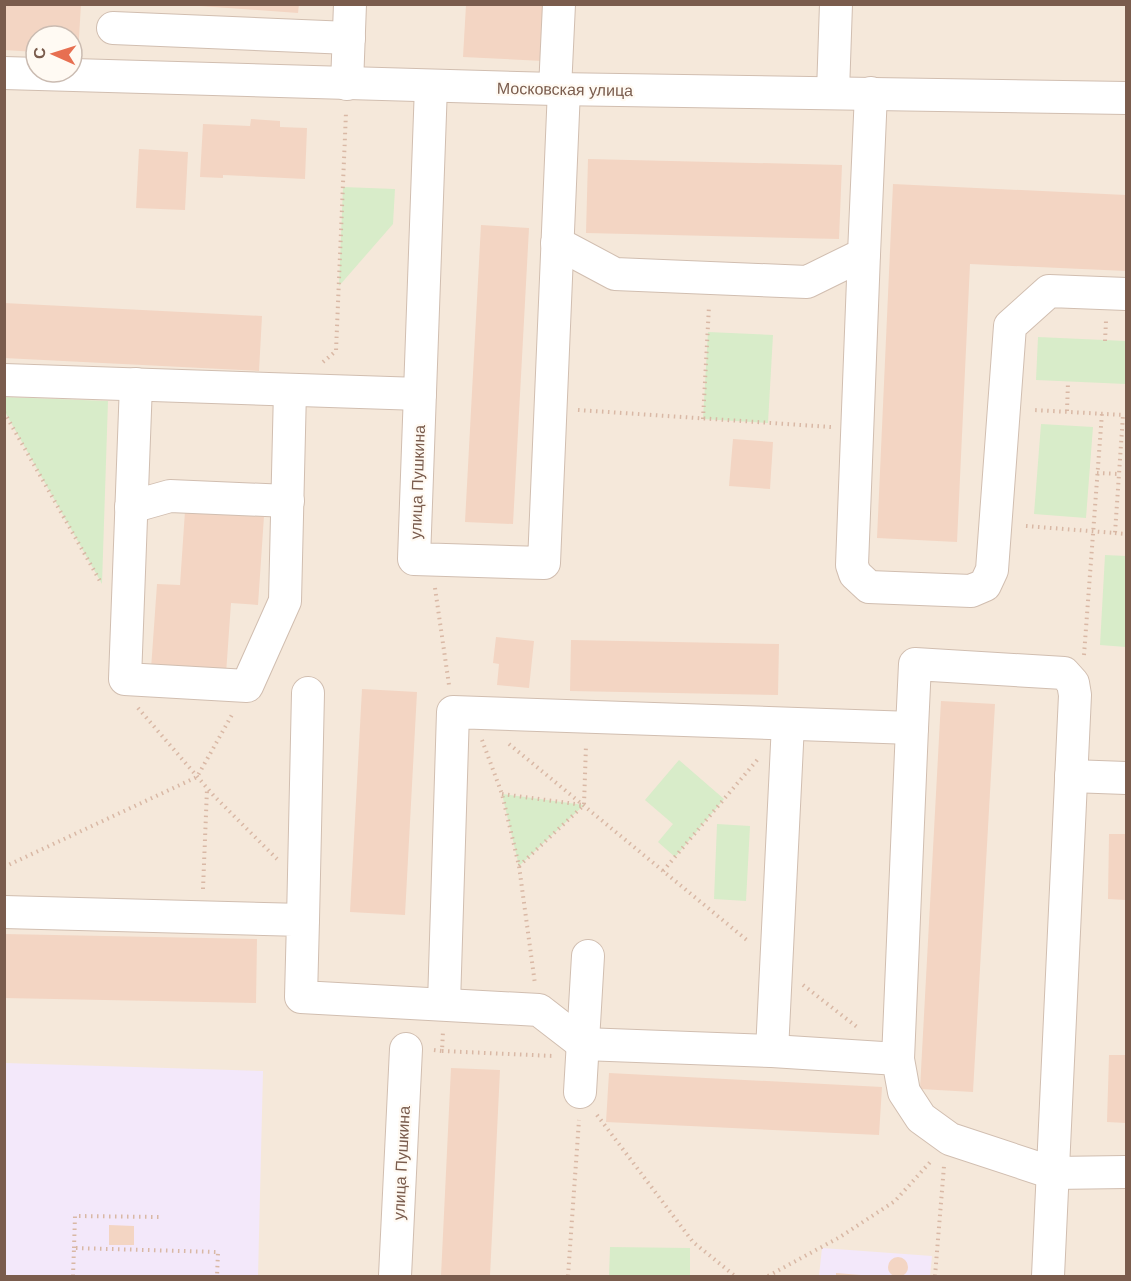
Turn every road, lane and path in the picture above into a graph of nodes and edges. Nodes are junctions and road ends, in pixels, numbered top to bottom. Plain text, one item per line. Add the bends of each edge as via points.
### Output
1 (350, 4) edge
2 (559, 4) edge
3 (836, 4) edge
4 (114, 16) edge
5 (349, 38) junction
6 (4, 74) edge
7 (110, 77) junction
8 (347, 84) junction
9 (431, 86) junction
10 (560, 89) junction
11 (833, 92) junction
12 (871, 93) junction
13 (1126, 98) edge
14 (557, 243) junction
15 (864, 254) junction
16 (711, 278) junction
17 (1126, 294) edge
18 (4, 380) edge
19 (1068, 382) dead end
20 (136, 384) junction
21 (290, 390) junction
22 (420, 394) junction
23 (551, 408) junction
24 (1066, 411) junction
25 (1102, 413) junction
26 (1034, 418) dead end
27 (703, 419) junction
28 (857, 429) junction
29 (1097, 473) junction
30 (1119, 474) junction
31 (288, 501) junction
32 (131, 507) junction
33 (1026, 515) dead end
34 (1093, 532) junction
35 (1115, 533) junction
36 (1126, 534) edge
37 (431, 559) junction
38 (247, 686) junction
39 (308, 693) dead end
40 (1075, 695) junction
41 (463, 713) junction
42 (588, 717) junction
43 (788, 724) junction
44 (912, 728) junction
45 (507, 742) dead end
46 (759, 757) dead end
47 (1071, 776) junction
48 (1126, 778) edge
49 (207, 788) dead end
50 (501, 794) junction
51 (584, 805) junction
52 (519, 866) junction
53 (4, 867) edge
54 (663, 871) junction
55 (4, 912) edge
56 (201, 917) junction
57 (303, 920) junction
58 (588, 956) dead end
59 (776, 964) junction
60 (444, 1004) junction
61 (539, 1010) junction
62 (860, 1030) dead end
63 (584, 1044) junction
64 (406, 1049) dead end
65 (442, 1051) dead end
66 (772, 1051) junction
67 (898, 1059) junction
68 (580, 1092) junction
69 (950, 1139) junction
70 (1126, 1172) edge
71 (1053, 1173) junction
72 (159, 1217) dead end
73 (74, 1248) junction
74 (74, 1276) edge
75 (217, 1276) edge
76 (395, 1276) edge
77 (568, 1276) edge
78 (735, 1276) edge
79 (768, 1276) edge
80 (935, 1276) edge
81 (1048, 1276) edge

1 - 5 street
2 - 10 street
3 - 11 street
4 - 5 street
4 - 7 street
5 - 8 street
6 - 7 street, Московская улица
7 - 8 street, Московская улица
8 - 9 street, Московская улица
8 - 21 path via 336,351
9 - 10 street, Московская улица
9 - 22 street, улица Пушкина
10 - 11 street, Московская улица
10 - 14 street
11 - 12 street, Московская улица
12 - 13 street, Московская улица
12 - 15 street
14 - 16 street via 615,274
14 - 23 street
15 - 16 street via 807,282
15 - 28 street
16 - 27 path
17 - 28 street via 1049,291 1010,326 992,570 985,585 978,589 869,586 855,574 852,565
18 - 20 street
19 - 24 path
20 - 21 street
20 - 32 street
21 - 22 street
21 - 31 street
22 - 37 street, улица Пушкина via 414,559
23 - 27 path
23 - 37 street via 544,563
24 - 25 path
24 - 26 path via 1034,408
25 - 29 path
25 - 30 path via 1123,415
27 - 28 path
29 - 30 path
29 - 34 path
30 - 35 path
31 - 32 street via 170,496
31 - 38 street via 285,601
32 - 38 street via 125,679
33 - 34 path via 1026,526
34 - 35 path
34 - 40 path via 1081,696
35 - 36 path
37 - 41 path, улица Пушкина
38 - 53 path via 197,777
39 - 57 street
40 - 44 street via 1073,684 1064,673 1052,670 915,664
40 - 47 street
41 - 42 street
41 - 50 path, улица Пушкина
41 - 60 street
42 - 43 street
42 - 51 path
43 - 44 street
43 - 59 street
44 - 67 street
45 - 51 path
46 - 54 path
47 - 48 street
47 - 71 street
49 - 56 path
50 - 51 path
50 - 52 path, улица Пушкина
51 - 52 path
51 - 54 path
52 - 61 path, улица Пушкина
54 - 59 path
55 - 56 street
56 - 57 street
57 - 60 street via 301,997
58 - 63 street
59 - 62 path
59 - 66 street
60 - 61 street
61 - 63 street
63 - 65 path via 563,1057
63 - 66 street
63 - 68 street
64 - 76 street, улица Пушкина
66 - 67 street
67 - 69 street via 904,1092 921,1118
68 - 77 path
68 - 78 path via 693,1242
69 - 71 street
69 - 79 path via 895,1201 840,1237
69 - 80 path via 942,1174
70 - 71 street
71 - 81 street
72 - 73 path via 75,1216
73 - 74 path
73 - 75 path via 218,1251

